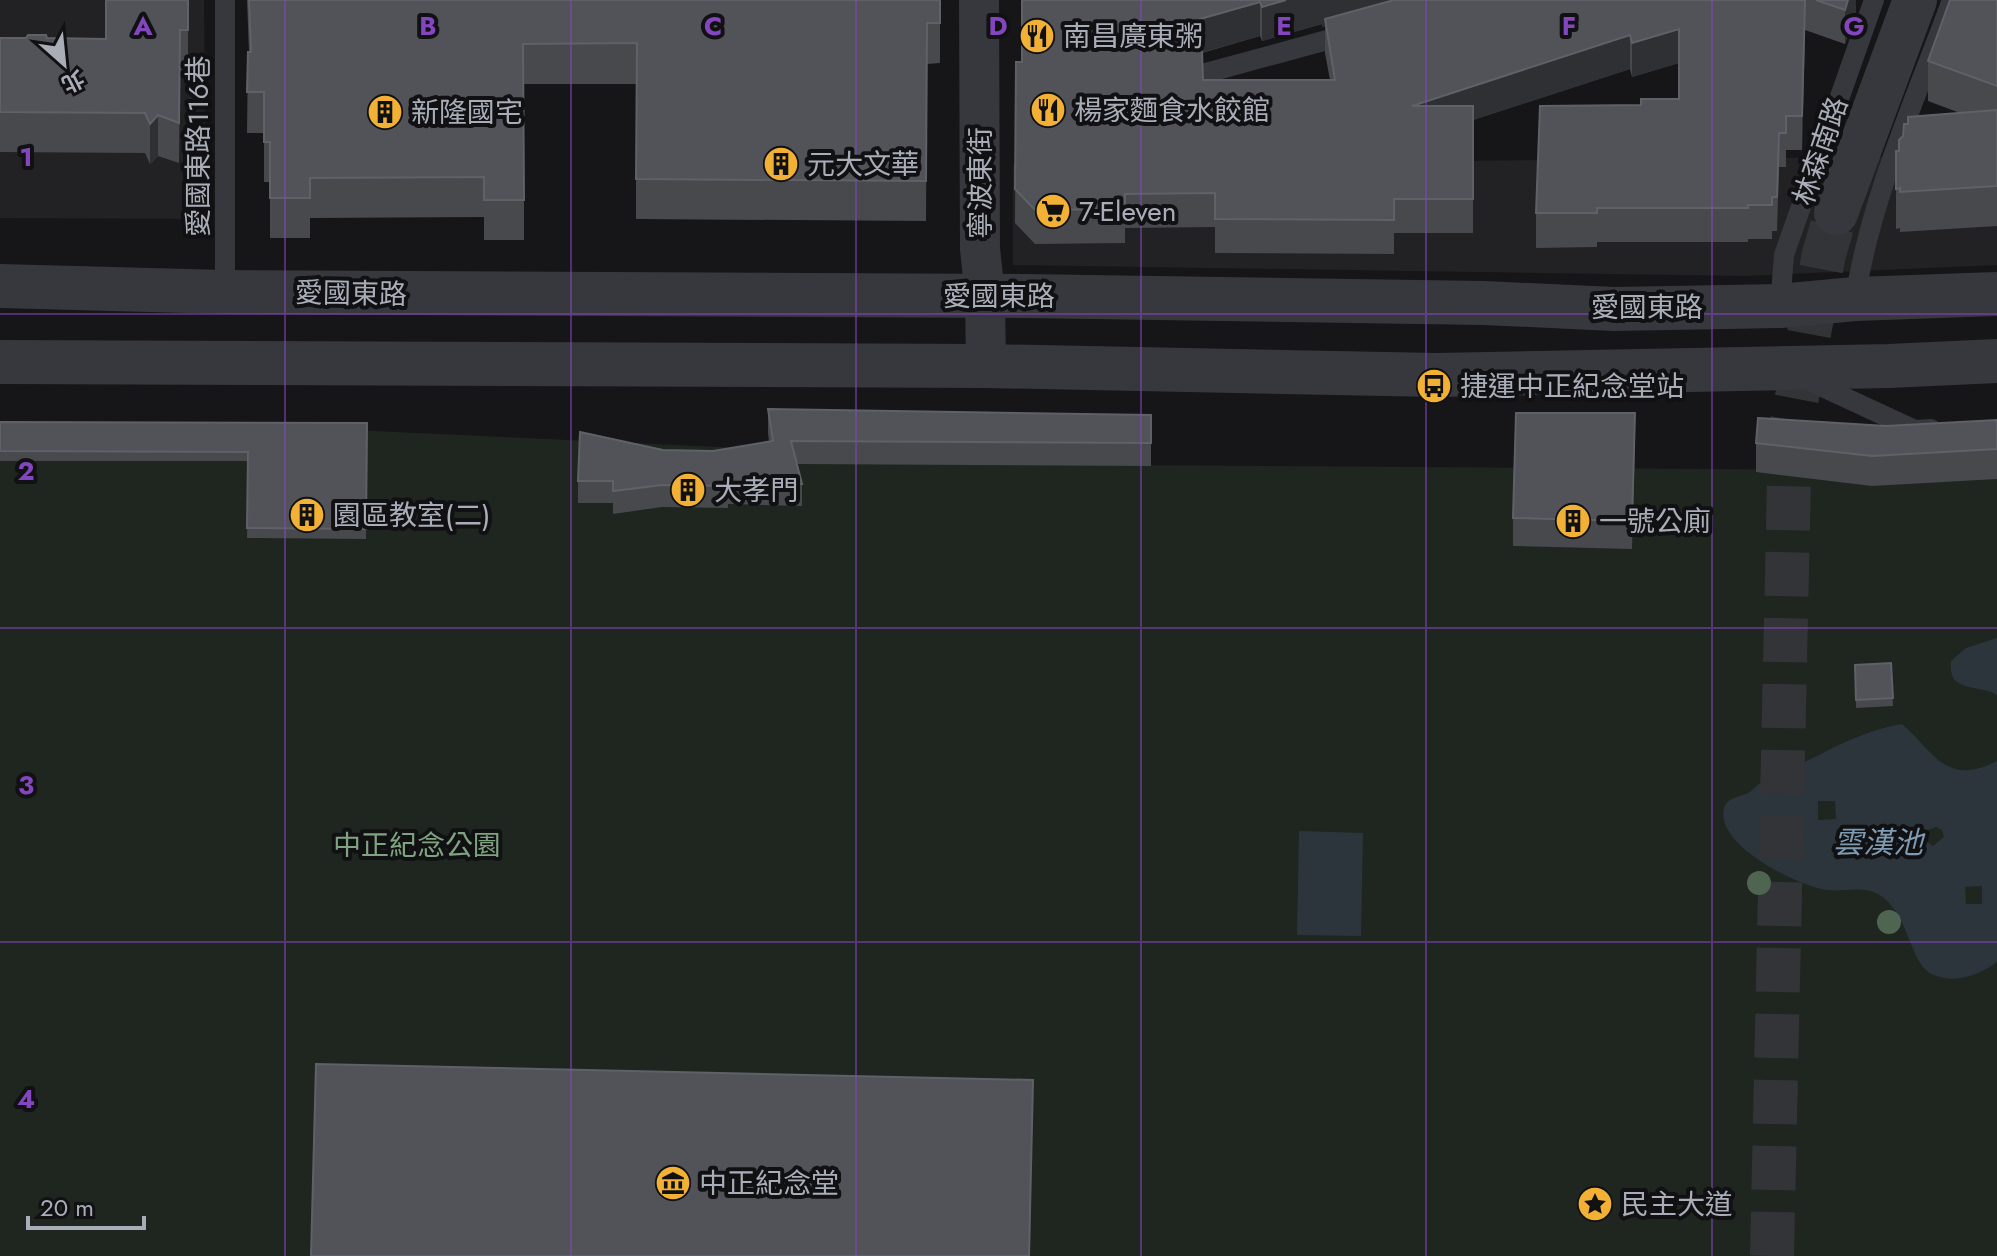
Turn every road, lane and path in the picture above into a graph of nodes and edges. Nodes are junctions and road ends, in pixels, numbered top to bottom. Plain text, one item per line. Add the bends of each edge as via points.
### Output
1 (225, 0) edge
2 (979, 0) edge
3 (1874, 0) edge
4 (1915, 0) edge
5 (1952, 0) edge
6 (1371, 27) edge
7 (1206, 73) edge
8 (1836, 213) tunnel mouth
9 (0, 286) edge
10 (225, 292) junction
11 (1997, 294) edge
12 (985, 295) junction
13 (1855, 299) junction
14 (1780, 306) junction
15 (1997, 361) edge
16 (0, 362) edge
17 (986, 366) junction
18 (1781, 368) junction
19 (1956, 427) edge

1 - 10 lane, 愛國東路116巷
2 - 12 street, 寧波東街 via 980,249
3 - 14 lane, 林森南路 via 1784,255
4 - 8 street, 林森南路
5 - 13 lane via 1876,210
6 - 7 lane
9 - 10 street, 愛國東路
10 - 12 street, 愛國東路
11 - 13 street, 愛國東路
12 - 14 street, 愛國東路 via 1614,309
12 - 17 street, 寧波東街
13 - 14 street, 愛國東路
15 - 18 street
16 - 17 street
17 - 18 street via 1437,375
18 - 19 lane via 1915,430

